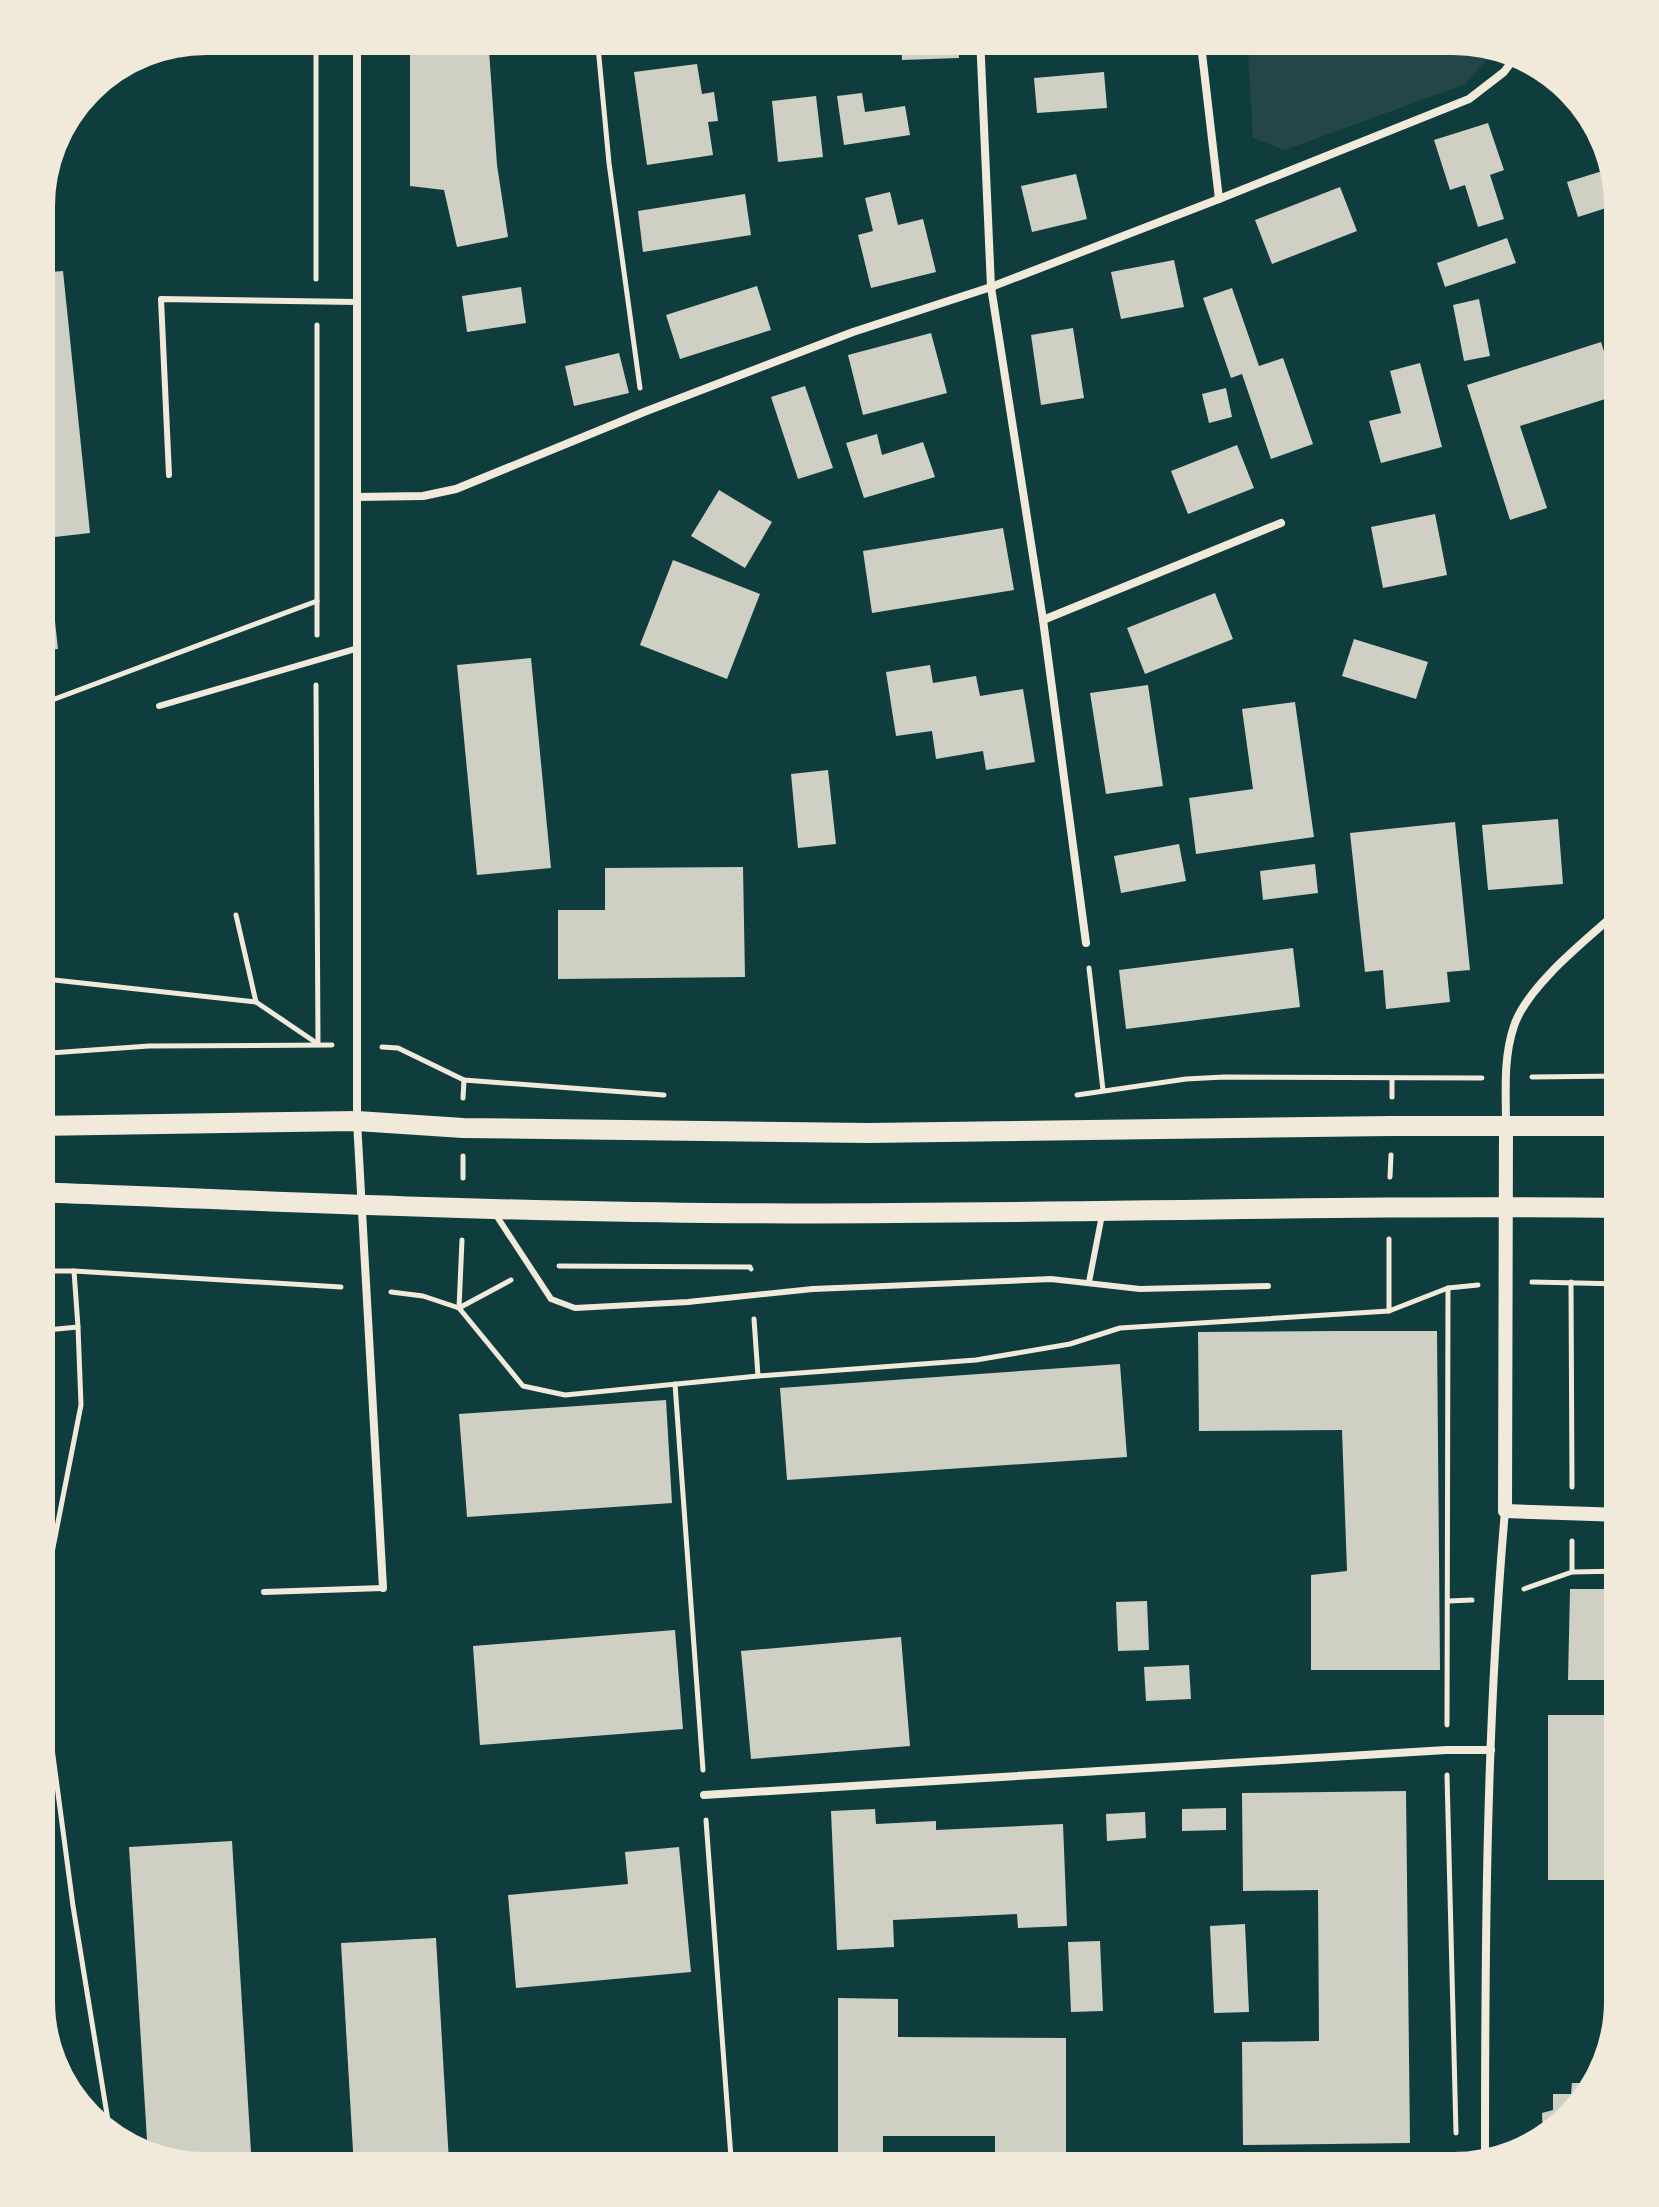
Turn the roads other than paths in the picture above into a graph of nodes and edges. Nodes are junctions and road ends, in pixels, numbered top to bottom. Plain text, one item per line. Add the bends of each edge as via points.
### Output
1 (357, 50) edge
2 (981, 50) edge
3 (1202, 50) edge
4 (1512, 62) edge
5 (1219, 199) junction
6 (991, 287) junction
7 (357, 302) junction
8 (169, 475) dead end
9 (357, 497) junction
10 (1281, 523) dead end
11 (1043, 620) junction
12 (355, 649) junction
13 (159, 706) dead end
14 (1609, 920) edge
15 (1086, 943) road end
16 (357, 1121) junction
17 (50, 1126) edge
18 (1506, 1126) junction
19 (1609, 1126) edge
20 (50, 1193) edge
21 (361, 1206) junction
22 (1506, 1206) junction
23 (1609, 1208) edge
24 (492, 1209) junction
25 (1102, 1212) junction
26 (1089, 1282) junction
27 (1268, 1286) dead end
28 (1505, 1511) junction
29 (1609, 1515) edge
30 (383, 1588) joint
31 (264, 1592) dead end
32 (1491, 1750) junction
33 (704, 1795) road end
34 (1485, 2154) edge

1 - 7 street
2 - 6 street
3 - 5 street
4 - 5 street via 1469,99
5 - 6 street
6 - 9 street via 853,332 456,489 423,496
6 - 11 street
7 - 8 lane via 161,299
7 - 9 street
9 - 12 street
10 - 11 street
11 - 15 street
12 - 13 lane
12 - 16 street
14 - 18 street via 1541,983 1514,1023
16 - 17 main road
16 - 18 main road via 463,1128 869,1133
16 - 21 street
18 - 19 main road
18 - 22 street
20 - 21 main road
21 - 24 main road
21 - 30 street
22 - 23 main road
22 - 25 main road
22 - 28 street
24 - 25 main road
24 - 26 lane via 551,1299 575,1308 813,1289
25 - 26 lane
26 - 27 lane via 1140,1289
28 - 29 street
28 - 32 street
30 - 31 lane
32 - 33 street
32 - 34 street

